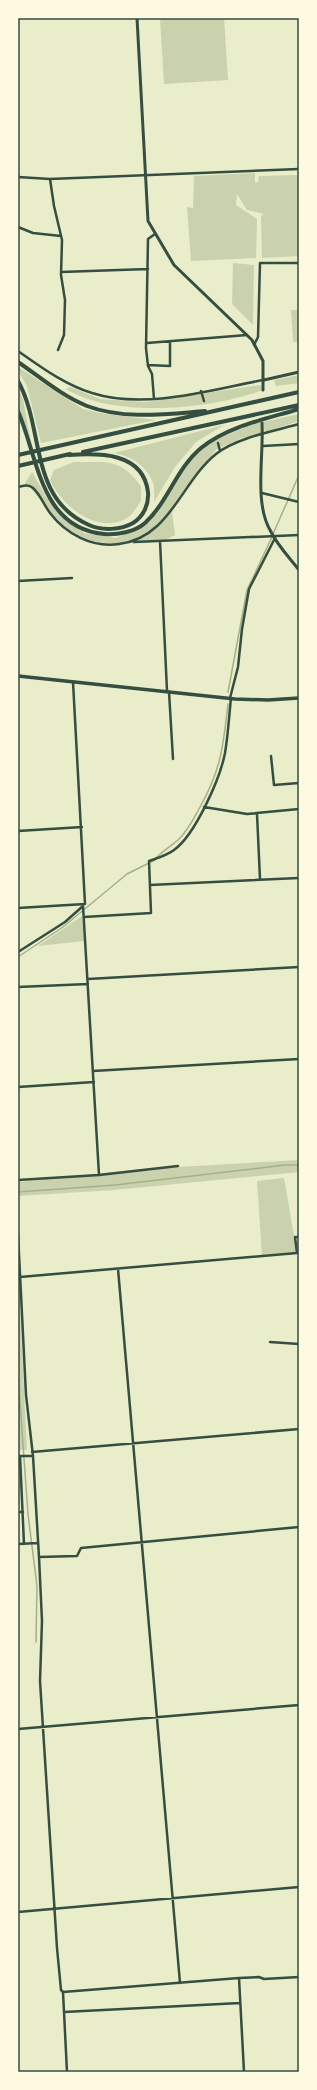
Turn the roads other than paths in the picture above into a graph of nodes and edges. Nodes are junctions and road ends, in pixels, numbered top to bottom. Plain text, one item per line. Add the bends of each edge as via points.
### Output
1 (137, 18) edge
2 (299, 169) edge
3 (145, 175) junction
4 (18, 177) edge
5 (50, 179) junction
6 (18, 227) edge
7 (155, 234) junction
8 (62, 236) junction
9 (299, 262) edge
10 (148, 269) junction
11 (61, 272) junction
12 (247, 335) junction
13 (170, 342) junction
14 (147, 343) junction
15 (254, 345) junction
16 (58, 350) dead end
17 (18, 351) edge
18 (18, 362) edge
19 (148, 365) junction
20 (299, 372) edge
21 (264, 380) junction
22 (18, 381) edge
23 (263, 390) dead end
24 (202, 391) junction
25 (299, 392) edge
26 (154, 399) junction
27 (204, 401) dead end
28 (299, 405) edge
29 (222, 409) junction
30 (299, 409) edge
31 (18, 412) edge
32 (262, 423) dead end
33 (299, 424) edge
34 (263, 435) junction
35 (218, 443) dead end
36 (299, 444) edge
37 (263, 446) junction
38 (220, 451) junction
39 (18, 455) edge
40 (69, 455) junction
41 (18, 466) edge
42 (18, 487) edge
43 (262, 493) junction
44 (299, 502) edge
45 (299, 535) edge
46 (274, 537) junction
47 (160, 541) junction
48 (130, 542) junction
49 (299, 570) edge
50 (72, 578) dead end
51 (18, 581) edge
52 (18, 676) edge
53 (73, 681) junction
54 (168, 692) junction
55 (230, 698) junction
56 (299, 698) edge
57 (271, 756) dead end
58 (173, 759) dead end
59 (299, 783) edge
60 (204, 808) junction
61 (299, 809) edge
62 (256, 814) junction
63 (82, 827) junction
64 (18, 831) edge
65 (299, 878) edge
66 (260, 879) junction
67 (150, 885) junction
68 (84, 905) junction
69 (18, 908) edge
70 (84, 917) junction
71 (18, 952) edge
72 (299, 967) edge
73 (88, 979) junction
74 (88, 984) junction
75 (18, 987) edge
76 (299, 1059) edge
77 (93, 1071) junction
78 (94, 1082) junction
79 (18, 1087) edge
80 (178, 1166) dead end
81 (100, 1174) junction
82 (18, 1180) edge
83 (18, 1234) edge
84 (299, 1237) edge
85 (118, 1269) junction
86 (20, 1277) junction
87 (270, 1342) dead end
88 (299, 1344) edge
89 (299, 1429) edge
90 (133, 1443) junction
91 (32, 1454) junction
92 (19, 1456) edge
93 (20, 1484) edge
94 (18, 1512) edge
95 (23, 1512) junction
96 (299, 1527) edge
97 (141, 1542) junction
98 (38, 1543) junction
99 (18, 1544) edge
100 (24, 1544) junction
101 (39, 1557) junction
102 (299, 1705) edge
103 (157, 1718) junction
104 (43, 1726) junction
105 (18, 1729) edge
106 (299, 1887) edge
107 (173, 1898) junction
108 (56, 1909) junction
109 (18, 1912) edge
110 (299, 1977) edge
111 (239, 1978) junction
112 (180, 1983) junction
113 (63, 1992) junction
114 (240, 2003) junction
115 (64, 2012) junction
116 (67, 2072) edge
117 (244, 2072) edge

1 - 3 street
2 - 3 street
3 - 5 street
3 - 7 street via 148,221
4 - 5 street
5 - 8 street
6 - 8 street via 33,234
7 - 10 street via 148,239
7 - 12 street via 174,265
8 - 11 street
9 - 15 street via 260,263 258,337
10 - 11 street
10 - 14 street
11 - 16 street via 65,300 64,336
12 - 13 street via 190,338
12 - 15 street
13 - 14 street
13 - 19 street via 170,366
14 - 19 street
15 - 21 street via 262,361
17 - 26 street via 62,380 92,393 130,400
18 - 29 highway via 70,397 87,406 108,412 145,415
19 - 26 street via 152,374
20 - 21 street
21 - 23 street
21 - 24 street
22 - 40 highway via 25,394 42,472 56,498 67,511 80,521 98,528 121,527 139,518 148,502 148,494 144,478 137,469 127,460 115,455
24 - 26 street
24 - 27 street
25 - 29 highway
28 - 40 highway
29 - 39 highway
30 - 31 highway via 252,423 210,442 187,462 159,507 144,524 109,535 77,526 62,515 37,472 24,424
32 - 34 street
33 - 34 street
34 - 37 street
34 - 38 street
35 - 38 street
36 - 37 street
37 - 43 street
38 - 48 street via 198,472 164,520 146,536
40 - 41 highway
42 - 48 street via 24,485 33,488 60,524 82,539 108,544
43 - 44 street
43 - 46 street via 264,513
45 - 46 street
46 - 47 street
46 - 49 street
46 - 55 street via 249,589 238,666
47 - 48 street
47 - 54 street
50 - 51 street
52 - 53 main road
53 - 54 main road
53 - 63 street
54 - 55 main road
54 - 58 street
55 - 56 main road
55 - 60 street via 225,754
57 - 59 street via 274,785
60 - 62 street via 229,813
60 - 67 street via 186,837 175,849 149,861
61 - 62 street
62 - 66 street
63 - 64 street
63 - 68 street
65 - 66 street via 269,881
66 - 67 street
67 - 70 street via 151,913
68 - 69 street
68 - 70 street
68 - 71 street via 65,922
70 - 73 street
72 - 73 street
73 - 74 street
74 - 75 street
74 - 77 street
76 - 77 street
77 - 78 street
78 - 79 street
78 - 81 street
80 - 81 street
81 - 82 street
83 - 86 street
84 - 85 street via 295,1237 297,1253
85 - 86 street
85 - 90 street
86 - 91 street
87 - 88 street
89 - 90 street
90 - 91 street
90 - 97 street
91 - 92 street
91 - 98 street
92 - 93 street
93 - 95 street
94 - 95 street
95 - 100 street
96 - 97 street
97 - 101 street via 81,1548 77,1556
97 - 103 street
98 - 100 street
98 - 101 street
99 - 100 street
101 - 104 street
102 - 103 street
103 - 104 street
103 - 107 street
104 - 105 street
104 - 108 street
106 - 107 street
107 - 108 street
107 - 112 street
108 - 109 street
108 - 113 street
110 - 111 street
111 - 112 street
111 - 114 street
112 - 113 street
113 - 115 street
114 - 115 street
114 - 117 street
115 - 116 street

